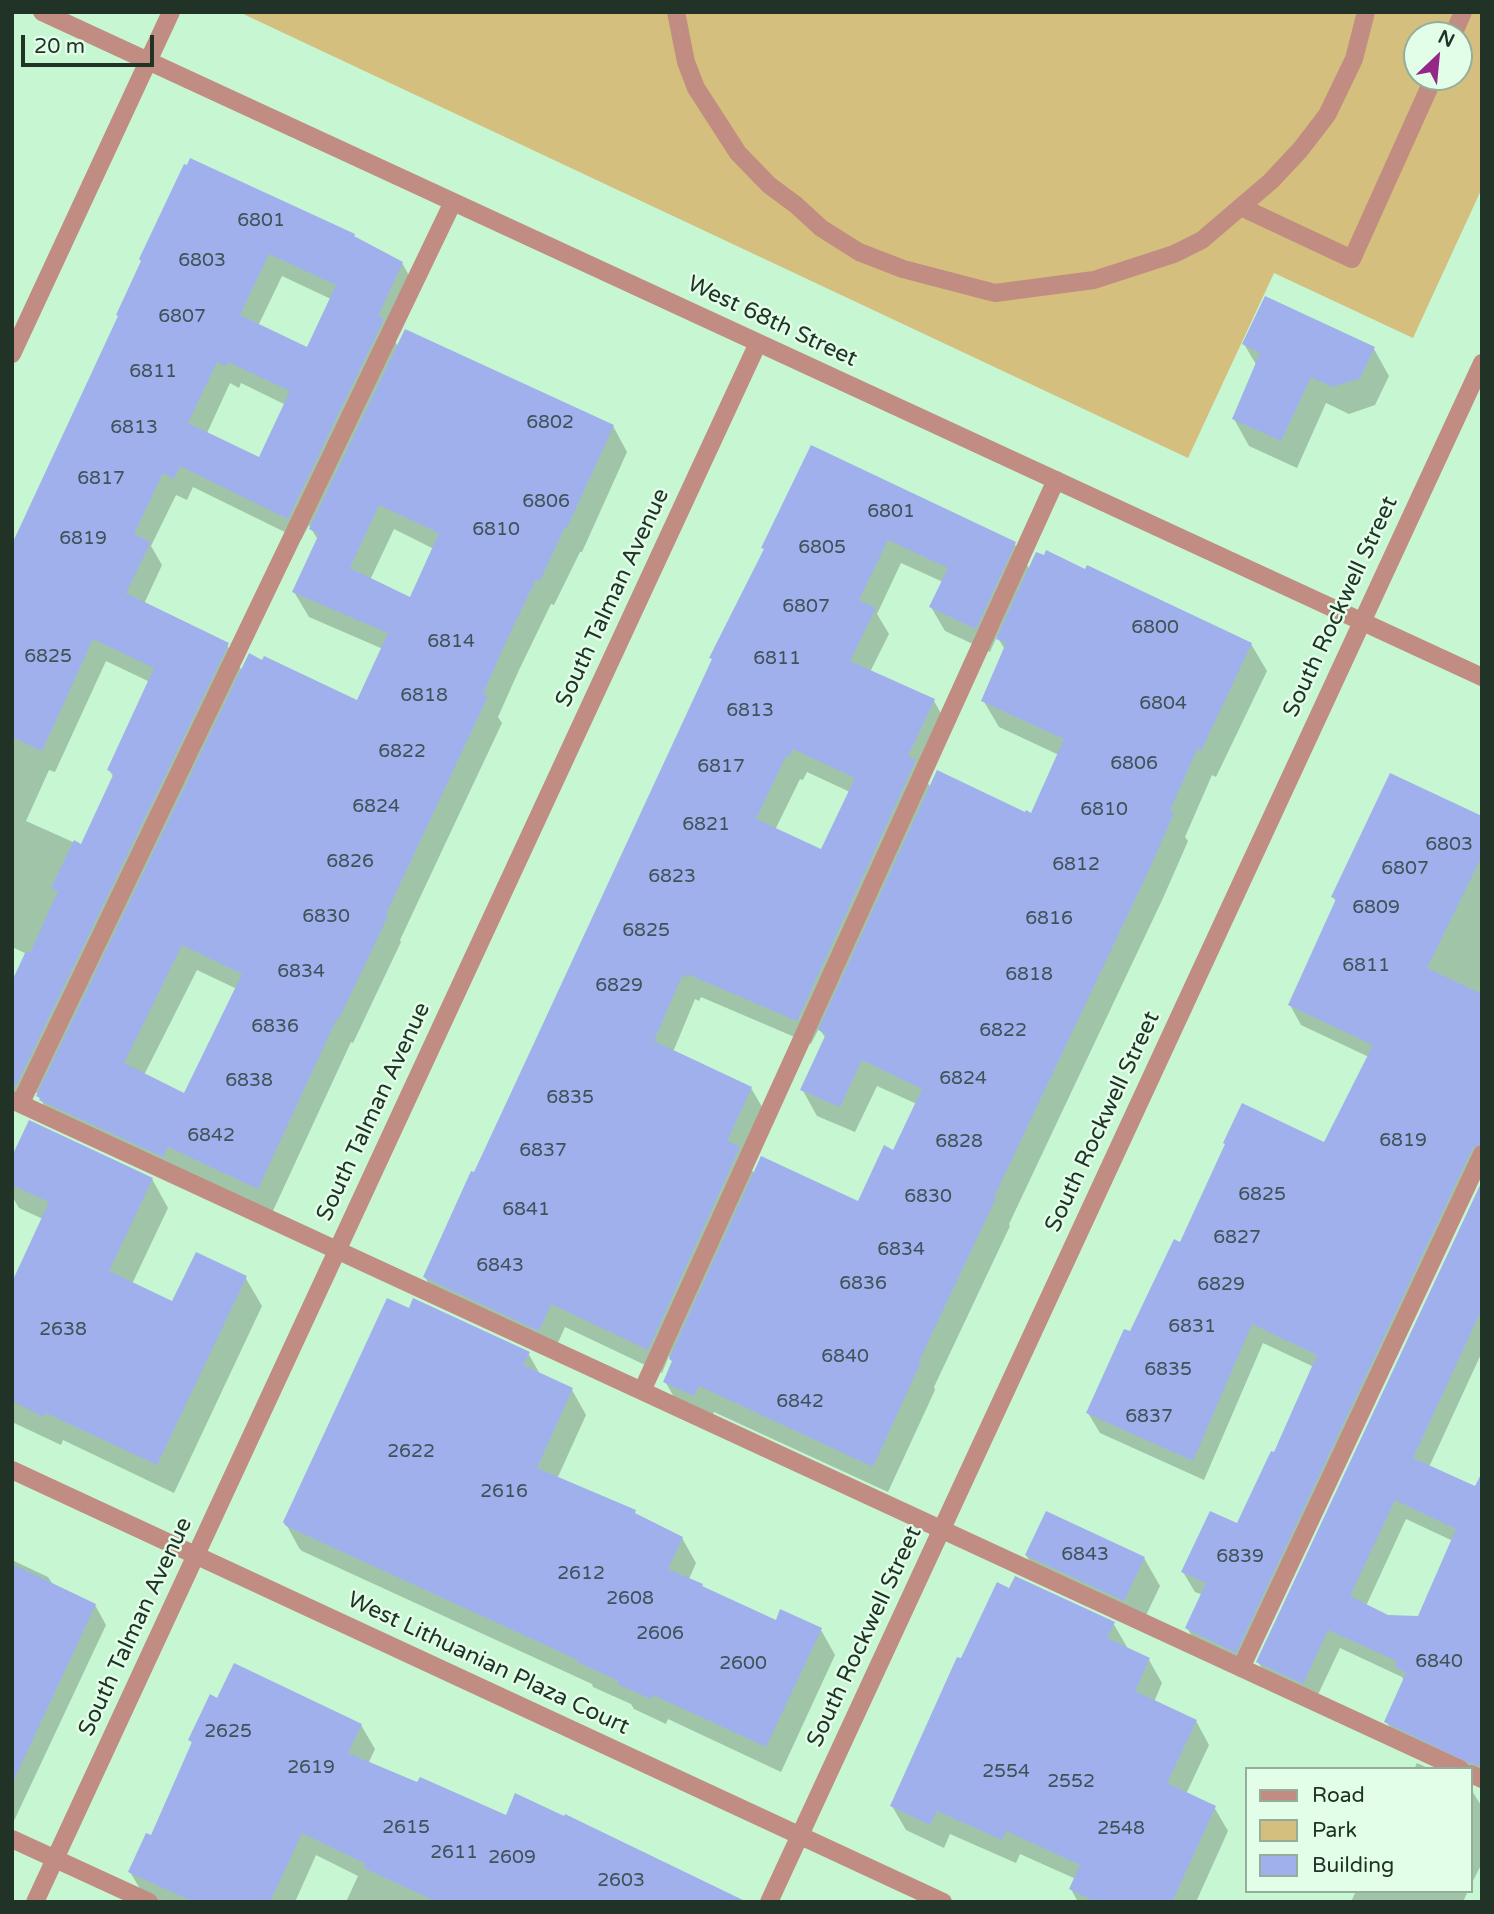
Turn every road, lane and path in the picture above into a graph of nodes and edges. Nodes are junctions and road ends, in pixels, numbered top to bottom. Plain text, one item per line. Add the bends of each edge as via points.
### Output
1 (42, 12) edge
2 (171, 12) edge
3 (676, 12) edge
4 (1366, 12) edge
5 (148, 61) junction
6 (1428, 91) edge
7 (453, 202) junction
8 (1241, 207) junction
9 (758, 343) junction
10 (12, 354) edge
11 (1482, 363) edge
12 (1056, 480) junction
13 (1362, 621) junction
14 (1482, 677) edge
15 (16, 1102) edge
16 (1482, 1154) edge
17 (337, 1251) junction
18 (642, 1391) junction
19 (12, 1470) edge
20 (942, 1529) junction
21 (196, 1555) junction
22 (1241, 1668) junction
23 (1456, 1767) edge
24 (800, 1836) junction
25 (12, 1839) edge
26 (55, 1858) junction
27 (35, 1902) edge
28 (149, 1902) edge
29 (769, 1902) edge
30 (943, 1902) edge

1 - 5 street, West 68th Street
2 - 5 street
3 - 8 street via 696,88 738,153 821,228 859,252 903,269 995,293 1094,280 1202,240
4 - 8 street via 1354,60 1327,115 1300,150
5 - 7 street, West 68th Street
5 - 10 street
6 - 8 street via 1352,259
7 - 9 street, West 68th Street
7 - 15 street
9 - 12 street, West 68th Street
9 - 17 street, South Talman Avenue
11 - 13 street, South Rockwell Street
12 - 13 street, West 68th Street
12 - 18 street
13 - 14 street, West 68th Street
13 - 20 street, South Rockwell Street
15 - 17 street
16 - 22 street
17 - 18 street
17 - 21 street, South Talman Avenue
18 - 20 street
19 - 21 street, West Lithuanian Plaza Court
20 - 22 street
20 - 24 street, South Rockwell Street
21 - 24 street, West Lithuanian Plaza Court
21 - 26 street, South Talman Avenue
22 - 23 street
24 - 29 street, South Rockwell Street
24 - 30 street, West Lithuanian Plaza Court
25 - 26 street
26 - 27 street, South Talman Avenue
26 - 28 street

